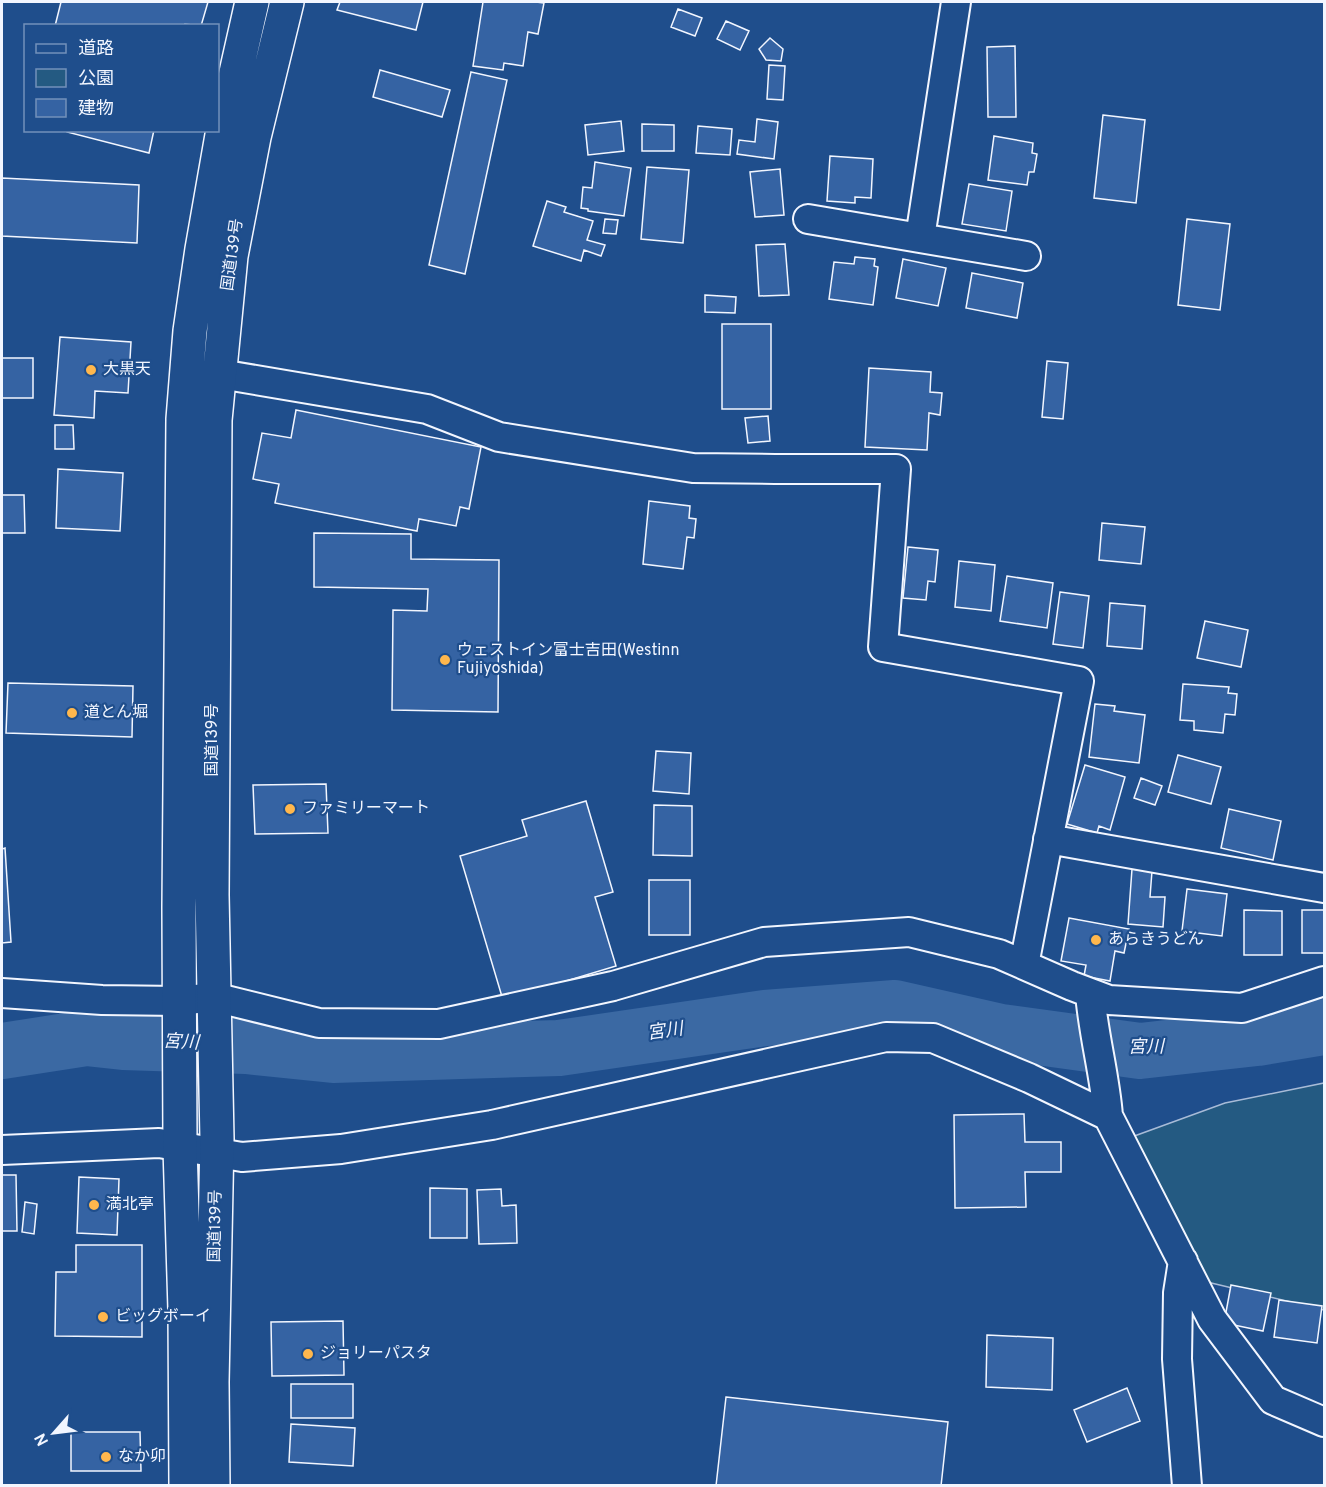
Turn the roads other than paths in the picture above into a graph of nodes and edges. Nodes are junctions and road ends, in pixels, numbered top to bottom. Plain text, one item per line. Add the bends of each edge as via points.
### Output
1 (252, 2) edge
2 (287, 2) edge
3 (956, 2) edge
4 (808, 219) dead end
5 (920, 238) junction
6 (1026, 256) dead end
7 (220, 374) junction
8 (1048, 839) junction
9 (1324, 888) edge
10 (1024, 965) junction
11 (1324, 981) edge
12 (2, 993) edge
13 (1091, 1003) junction
14 (214, 1006) junction
15 (179, 1009) junction
16 (1108, 1107) junction
17 (180, 1138) junction
18 (217, 1146) junction
19 (2, 1150) edge
20 (1183, 1261) junction
21 (1324, 1422) edge
22 (186, 1485) edge
23 (213, 1485) edge
24 (1187, 1485) edge

1 - 15 highway, 国道139号 via 222,135 202,249 183,419
2 - 7 highway, 国道139号 via 254,137 231,256
3 - 5 street
4 - 5 street
5 - 6 street
7 - 8 street via 427,409 499,437 693,468 896,469 884,647 1079,681
7 - 14 highway, 国道139号 via 215,420 213,568
8 - 9 street
8 - 10 street
10 - 13 street
10 - 14 street via 999,954 909,932 764,942 614,986 440,1024 319,1023
11 - 13 street via 1242,1008 1109,1000
12 - 15 street
13 - 16 street
14 - 15 street
14 - 18 highway, 国道139号
15 - 17 highway, 国道139号
16 - 18 street via 933,1038 886,1037 492,1125 341,1149 242,1157
16 - 20 street
17 - 18 street
17 - 19 street via 159,1143
17 - 22 highway, 国道139号
18 - 23 highway, 国道139号
20 - 21 street via 1212,1319 1273,1400
20 - 24 street via 1178,1293 1177,1359

